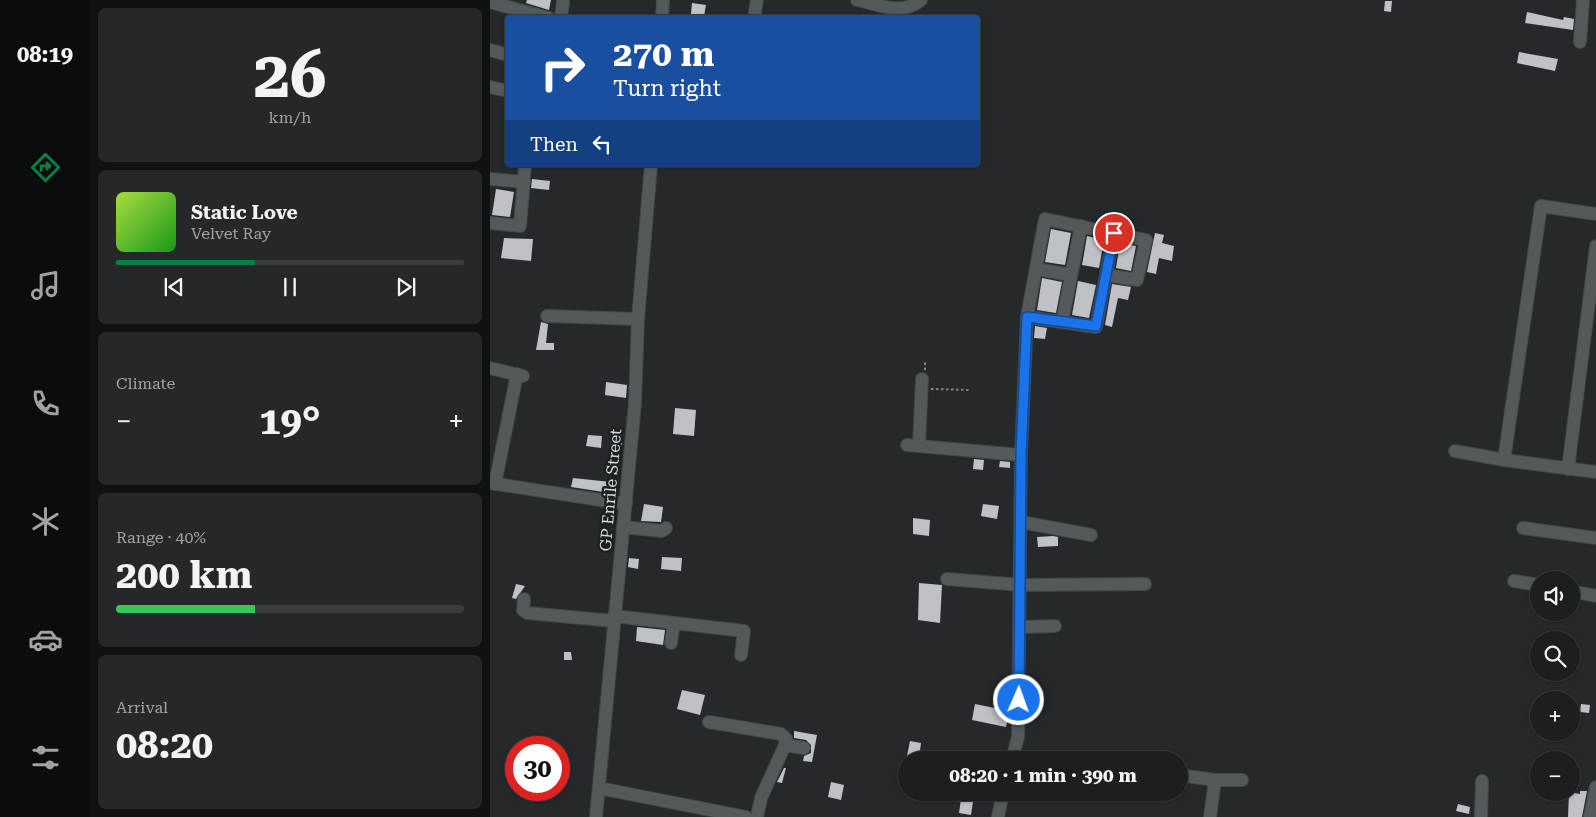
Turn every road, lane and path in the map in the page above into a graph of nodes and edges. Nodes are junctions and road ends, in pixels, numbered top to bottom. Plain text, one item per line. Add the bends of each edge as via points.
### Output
1 (663, 0) edge
2 (757, 0) edge
3 (857, 0) edge
4 (921, 0) edge
5 (1583, 0) edge
6 (490, 2) edge
7 (563, 2) dead end
8 (538, 15) edge
9 (561, 15) edge
10 (662, 15) edge
11 (754, 15) edge
12 (1580, 42) dead end
13 (490, 50) edge
14 (505, 54) edge
15 (490, 87) edge
16 (505, 90) edge
17 (525, 167) edge
18 (651, 167) edge
19 (490, 179) edge
20 (524, 182) junction
21 (1596, 214) edge
22 (490, 223) edge
23 (1081, 226) junction
24 (1114, 233) junction
25 (1596, 246) edge
26 (1036, 269) junction
27 (1071, 275) junction
28 (1106, 275) junction
29 (547, 316) dead end
30 (1027, 317) junction
31 (638, 319) junction
32 (1062, 322) junction
33 (490, 368) edge
34 (922, 383) joint
35 (971, 390) dead end
36 (1455, 451) dead end
37 (1021, 455) junction
38 (1504, 460) junction
39 (1568, 469) junction
40 (1596, 472) edge
41 (493, 483) edge
42 (626, 504) junction
43 (1021, 522) junction
44 (623, 527) junction
45 (666, 528) dead end
46 (1523, 528) dead end
47 (1090, 535) dead end
48 (1596, 538) edge
49 (947, 579) dead end
50 (1514, 580) dead end
51 (1530, 583) edge
52 (1145, 584) dead end
53 (1020, 585) junction
54 (1580, 593) edge
55 (1596, 596) edge
56 (524, 599) dead end
57 (614, 619) junction
58 (674, 623) junction
59 (1055, 626) dead end
60 (1021, 627) junction
61 (671, 642) dead end
62 (741, 655) dead end
63 (709, 722) dead end
64 (785, 745) junction
65 (804, 748) dead end
66 (1014, 751) edge
67 (1188, 776) edge
68 (1215, 780) junction
69 (1242, 780) dead end
70 (1482, 781) dead end
71 (1596, 787) edge
72 (599, 788) junction
73 (1001, 801) edge
74 (596, 817) edge
75 (746, 817) edge
76 (757, 817) edge
77 (998, 817) edge
78 (1210, 817) edge
79 (1481, 817) edge
80 (1590, 817) edge

1 - 10 street
2 - 11 street
3 - 4 street via 901,9 910,8
5 - 12 street
6 - 8 street
7 - 9 street
13 - 14 street
15 - 16 street
17 - 20 street
18 - 31 street, GP Enrile Street
19 - 20 street
20 - 22 street via 520,226
21 - 38 street via 1541,206
23 - 24 street
23 - 26 street via 1045,219
23 - 27 street
24 - 28 street
24 - 28 street via 1146,240 1136,280
25 - 39 street
26 - 27 street
26 - 30 street
27 - 32 street
28 - 32 street via 1096,326
29 - 31 street
30 - 32 street
30 - 37 street
31 - 42 street, GP Enrile Street
33 - 41 street via 520,375
34 - 35 path
34 - 37 street via 913,445
36 - 38 street
37 - 43 street
38 - 39 street
39 - 40 street
41 - 42 street
42 - 44 street, GP Enrile Street
43 - 47 street
43 - 53 street
44 - 45 street via 662,532
44 - 57 street, GP Enrile Street
46 - 48 street
49 - 53 street
50 - 51 street
52 - 53 street
53 - 60 street
54 - 55 street
56 - 57 street via 523,610 527,613
57 - 58 street
57 - 72 street, GP Enrile Street
58 - 61 street
58 - 62 street via 744,631
59 - 60 street
60 - 66 street via 1018,738
63 - 64 street via 782,734 786,739
64 - 65 street
64 - 76 street via 761,798
67 - 68 street
68 - 69 street
68 - 78 street
70 - 79 street
71 - 80 street
72 - 74 street, GP Enrile Street
72 - 75 street
73 - 77 street

